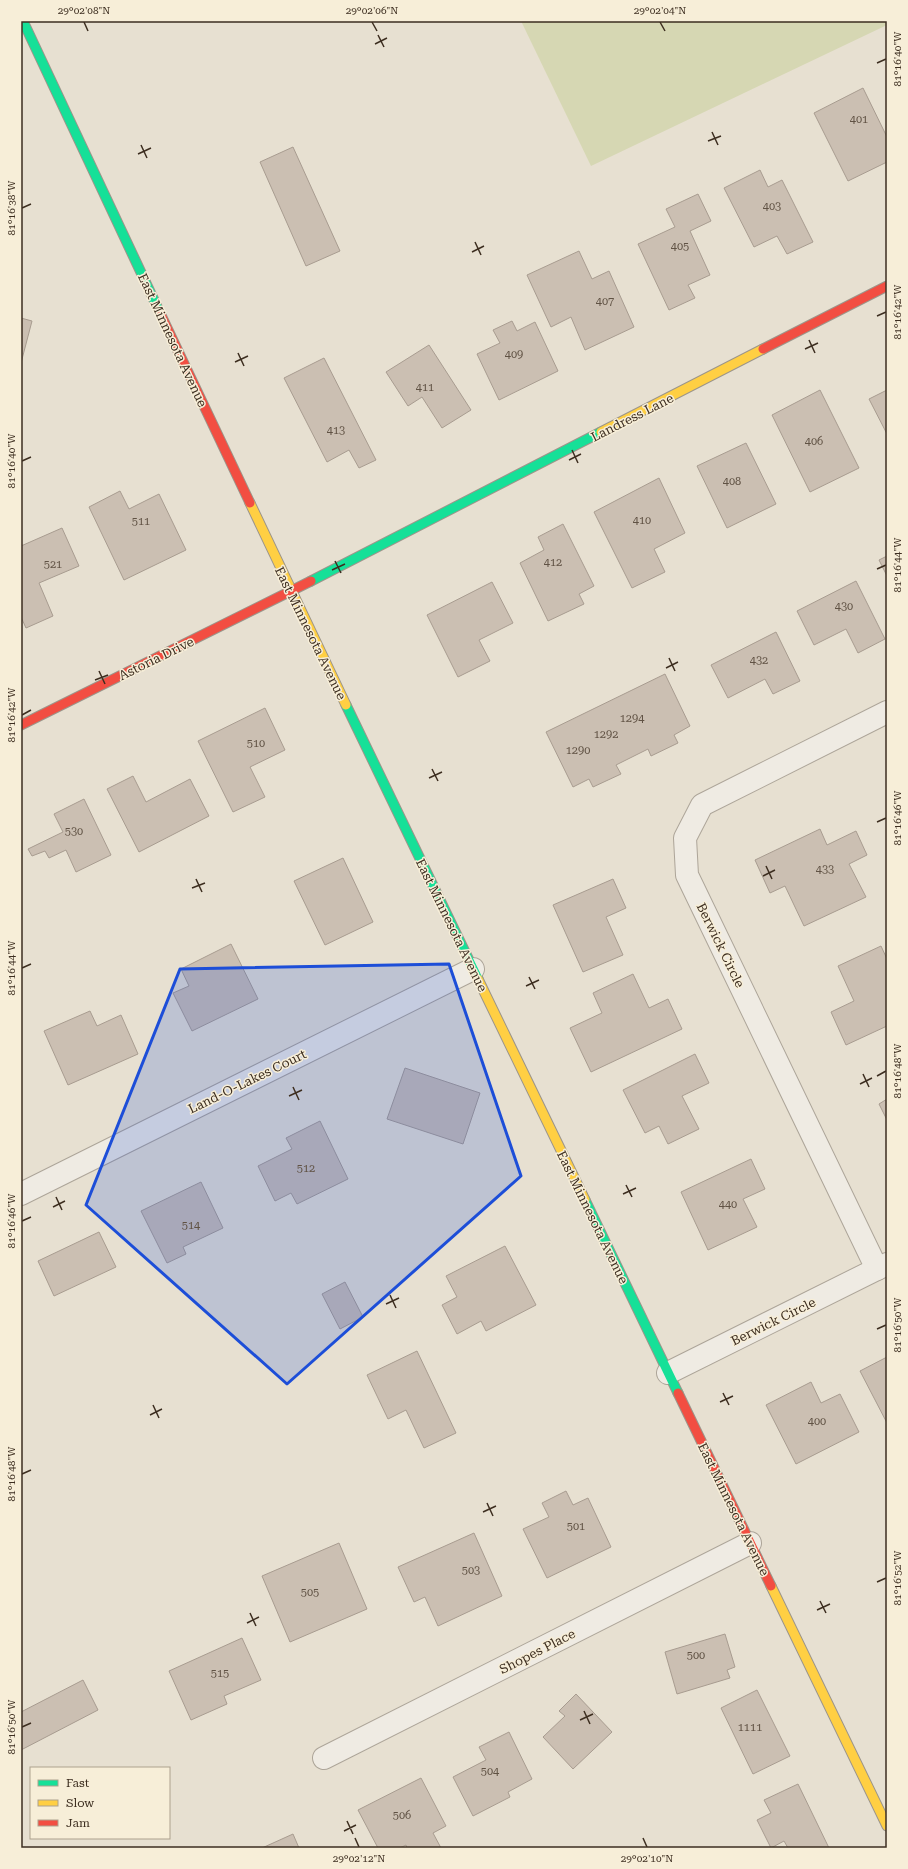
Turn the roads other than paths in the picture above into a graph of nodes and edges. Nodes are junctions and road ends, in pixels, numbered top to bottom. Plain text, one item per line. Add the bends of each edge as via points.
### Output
1 (23, 21) edge
2 (887, 286) edge
3 (290, 591) junction
4 (887, 712) edge
5 (21, 724) edge
6 (473, 969) junction
7 (21, 1194) edge
8 (882, 1267) edge
9 (668, 1373) junction
10 (750, 1543) junction
11 (324, 1758) dead end
12 (887, 1826) edge

1 - 3 street, East Minnesota Avenue
2 - 3 street, Landress Lane
3 - 5 street, Astoria Drive
3 - 6 street, East Minnesota Avenue
4 - 8 street, Berwick Circle via 702,805 685,838 687,875
6 - 7 street, Land-O-Lakes Court
6 - 9 street, East Minnesota Avenue
8 - 9 street, Berwick Circle
9 - 10 street, East Minnesota Avenue
10 - 11 street, Shopes Place
10 - 12 street, East Minnesota Avenue

